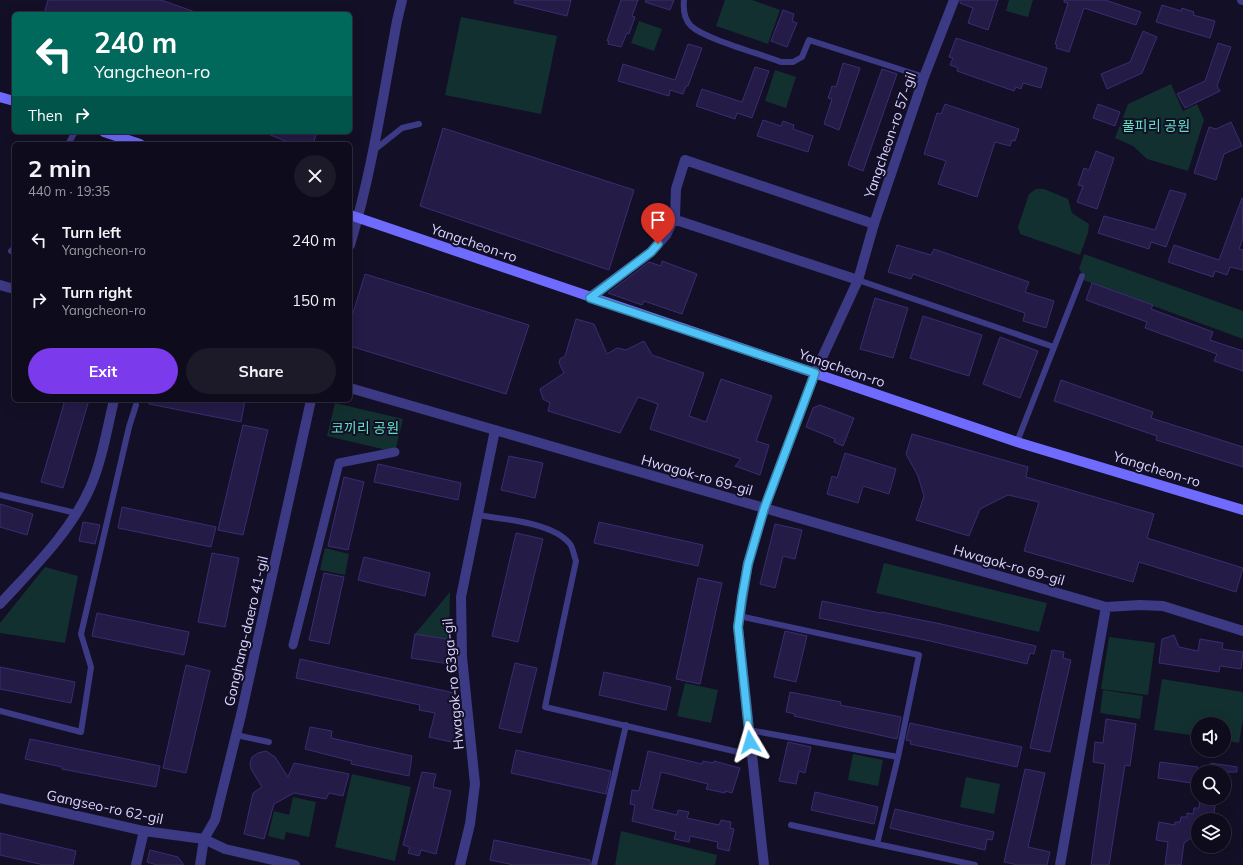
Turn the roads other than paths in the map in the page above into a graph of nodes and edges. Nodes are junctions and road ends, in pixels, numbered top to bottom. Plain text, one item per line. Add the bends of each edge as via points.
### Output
1 (402, 0) edge
2 (684, 0) edge
3 (954, 0) edge
4 (924, 77) junction
5 (0, 97) edge
6 (12, 100) edge
7 (419, 124) dead end
8 (110, 134) edge
9 (134, 142) edge
10 (373, 151) junction
11 (354, 216) edge
12 (673, 219) junction
13 (874, 224) junction
14 (352, 230) edge
15 (1082, 276) dead end
16 (858, 280) junction
17 (0, 285) edge
18 (12, 288) edge
19 (590, 298) junction
20 (1054, 347) junction
21 (815, 373) junction
22 (352, 389) edge
23 (114, 402) edge
24 (311, 402) edge
25 (136, 405) dead end
26 (495, 430) junction
27 (1017, 442) junction
28 (395, 452) dead end
29 (0, 495) edge
30 (764, 509) junction
31 (1243, 510) edge
32 (76, 513) junction
33 (477, 516) junction
34 (0, 604) edge
35 (1106, 607) junction
36 (739, 616) junction
37 (1243, 631) edge
38 (293, 645) dead end
39 (0, 711) edge
40 (626, 725) junction
41 (749, 730) junction
42 (236, 735) junction
43 (269, 742) dead end
44 (751, 755) junction
45 (898, 757) junction
46 (0, 798) edge
47 (791, 825) dead end
48 (144, 831) junction
49 (204, 839) junction
50 (877, 844) junction
51 (277, 863) edge
52 (136, 865) edge
53 (200, 865) edge
54 (295, 865) edge
55 (460, 865) edge
56 (594, 865) edge
57 (764, 865) edge
58 (975, 865) edge
59 (1060, 865) edge

1 - 10 street
2 - 4 lane via 683,12 691,25 702,34 781,62 793,62 802,58 809,40
3 - 4 street, Yangcheon-ro 57-gil
4 - 13 street, Yangcheon-ro 57-gil
5 - 6 main road
7 - 10 lane via 402,128
8 - 9 main road
10 - 11 street
11 - 14 street
11 - 19 main road, Yangcheon-ro
12 - 13 street via 676,189 685,160
12 - 16 street
12 - 19 street via 666,235 651,252
13 - 16 street, Yangcheon-ro 57-gil
15 - 20 lane
16 - 20 lane
16 - 21 street, Yangcheon-ro 57-gil
17 - 18 street
19 - 21 main road, Yangcheon-ro
20 - 27 lane
21 - 27 main road, Yangcheon-ro
21 - 30 street, Yangcheon-ro 57-gil
22 - 26 street, Hwagok-ro 69-gil
23 - 32 street via 92,482
24 - 42 street, Gonghang-daero 41-gil
25 - 39 lane via 81,634 91,667 81,732
26 - 30 street, Hwagok-ro 69-gil
26 - 33 street, Hwagok-ro 63ga-gil
27 - 31 main road, Yangcheon-ro
28 - 38 street via 339,463
29 - 32 lane
30 - 35 street, Hwagok-ro 69-gil
30 - 36 street, Yangcheon-ro 57-gil via 748,564
32 - 34 street via 46,554
33 - 40 lane via 526,522 559,534 571,544 576,561 545,707
33 - 55 street, Hwagok-ro 63ga-gil via 461,597 462,657 475,784 470,824
35 - 37 street, Hwagok-ro 69-gil via 1163,606
35 - 59 street
36 - 41 street, Yangcheon-ro 57-gil via 740,660
36 - 45 lane via 919,655
40 - 44 lane
40 - 56 lane
41 - 44 street, Yangcheon-ro 57-gil
41 - 45 lane
42 - 43 lane
42 - 49 street, Gonghang-daero 41-gil via 215,820
44 - 57 street, Yangcheon-ro 57-gil
45 - 50 lane
46 - 48 street, Gangseo-ro 62-gil
47 - 50 lane
48 - 49 street, Gangseo-ro 62-gil
48 - 52 street
49 - 51 street, Gangseo-ro 62-gil via 225,849
49 - 53 street, Gonghang-daero 41-gil
50 - 58 lane
51 - 54 street, Gangseo-ro 62-gil

